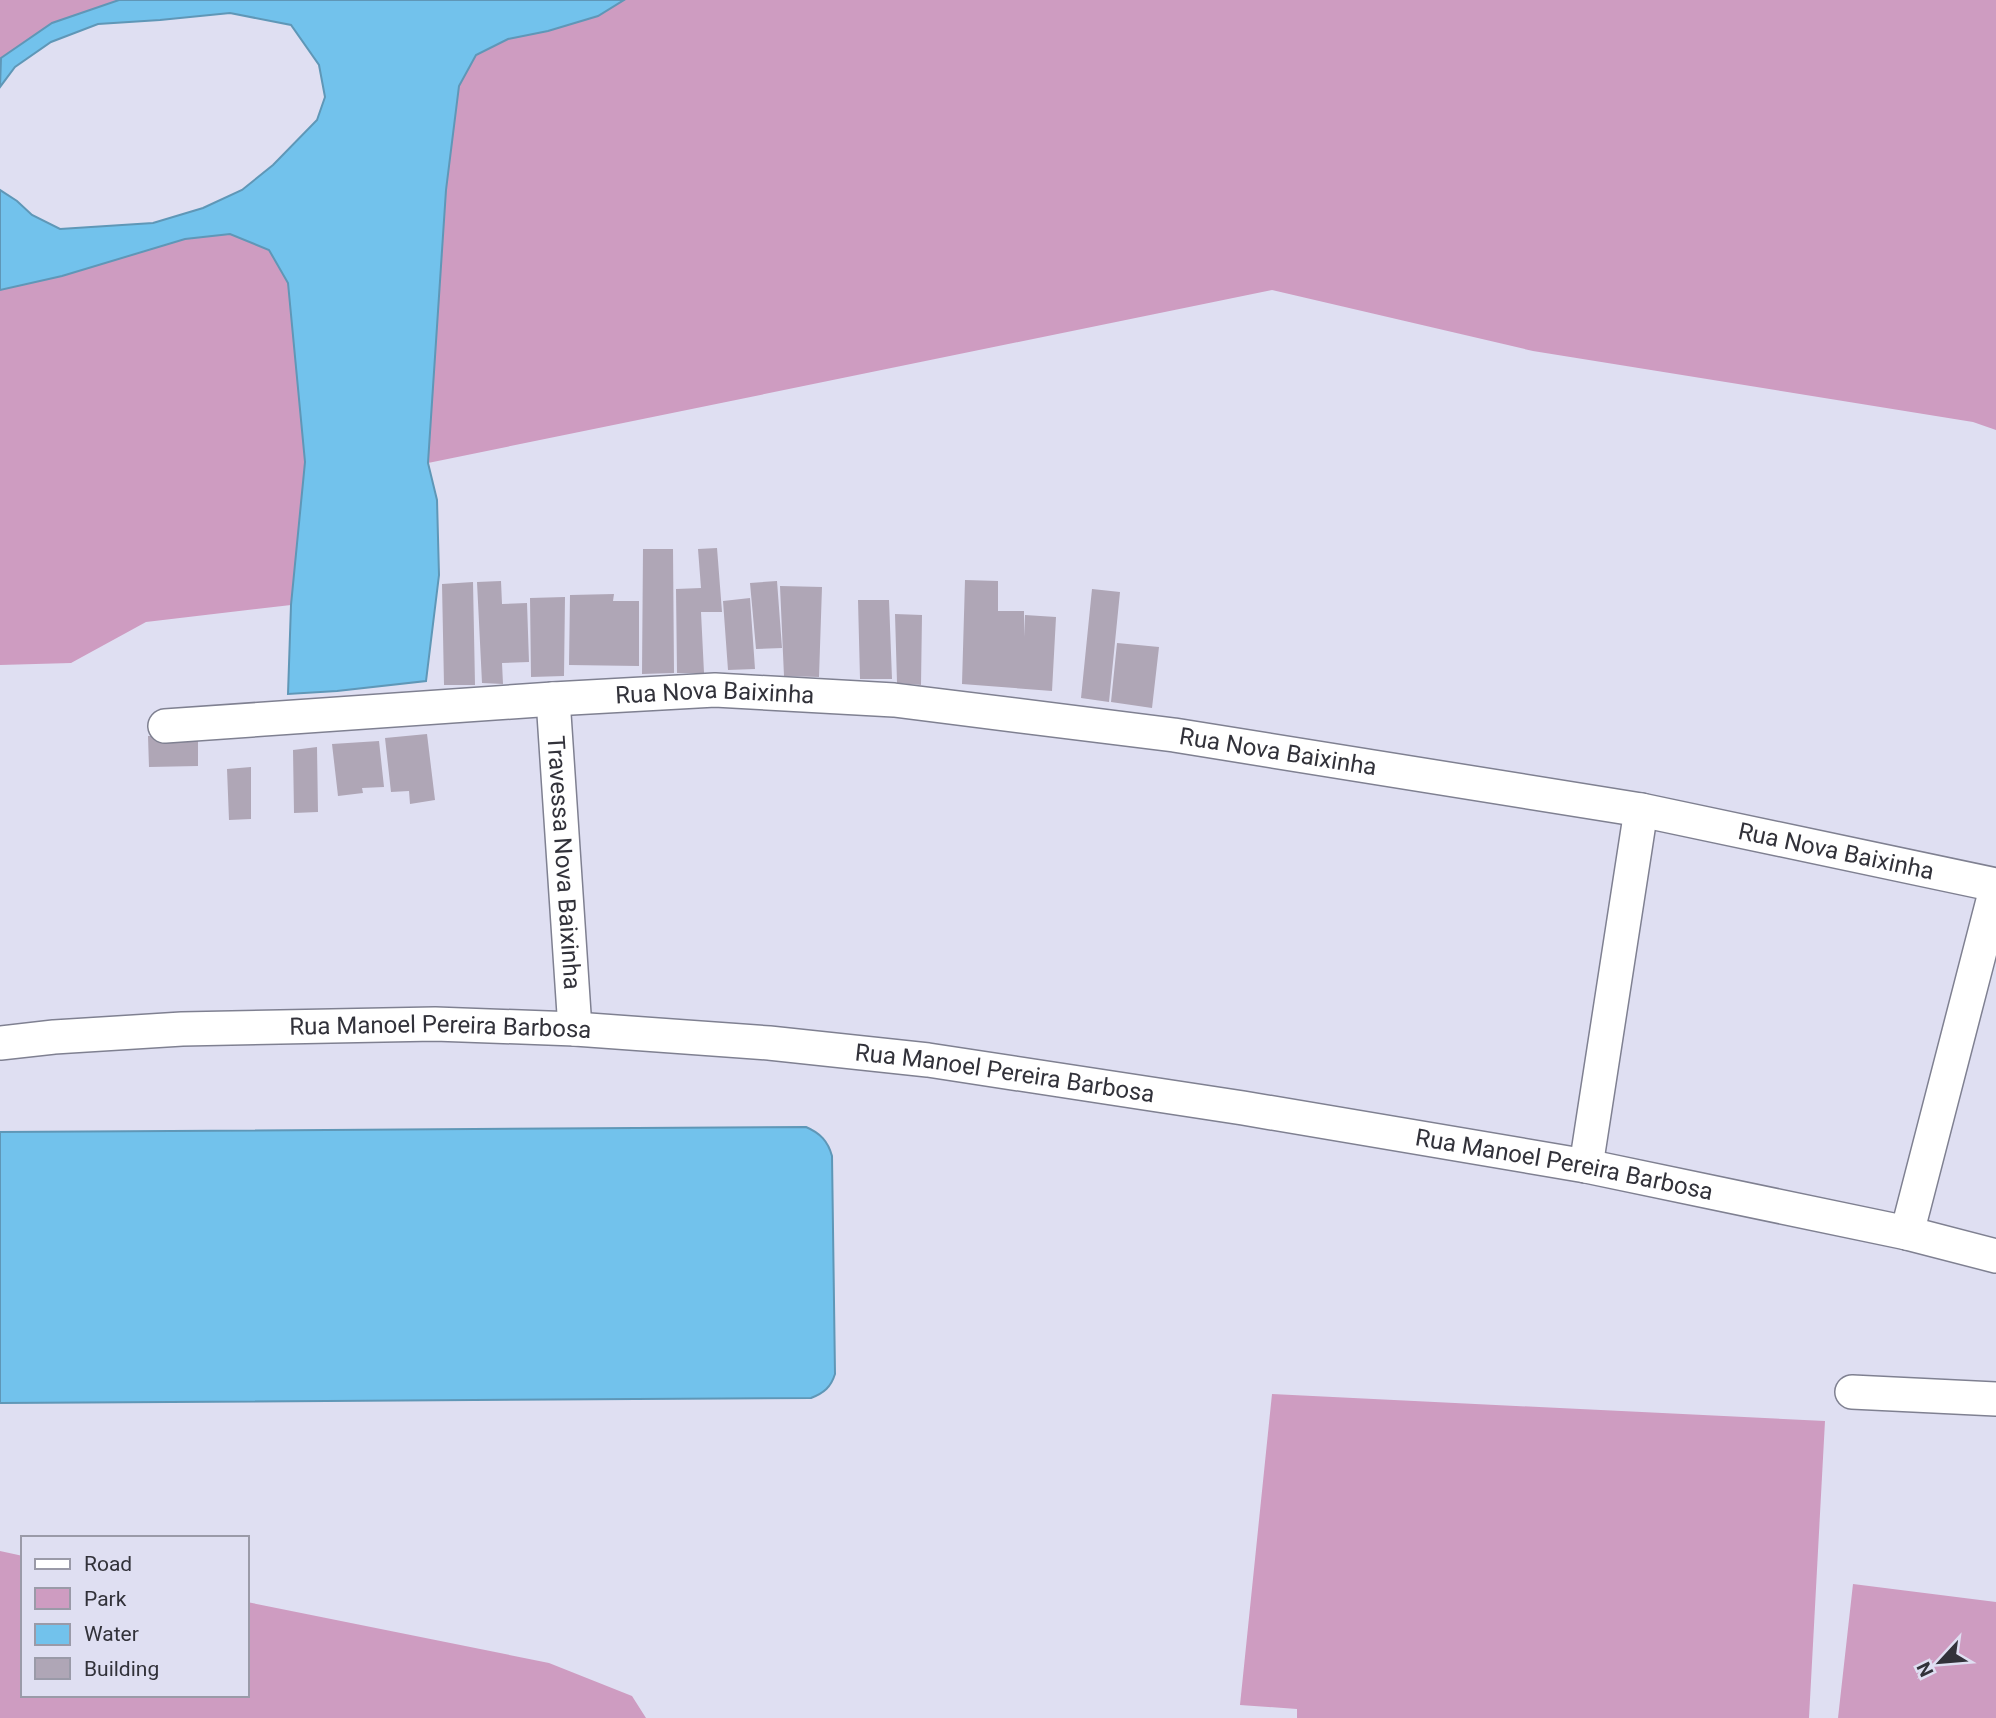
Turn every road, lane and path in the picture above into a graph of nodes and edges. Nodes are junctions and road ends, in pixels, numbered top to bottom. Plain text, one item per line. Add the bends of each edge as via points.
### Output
1 (552, 699) junction
2 (165, 726) dead end
3 (1641, 810) junction
4 (1996, 887) edge
5 (575, 1029) junction
6 (0, 1043) edge
7 (1586, 1166) junction
8 (1907, 1233) junction
9 (1996, 1256) edge
10 (1853, 1392) dead end
11 (1996, 1399) edge

1 - 2 street, Rua Nova Baixinha
1 - 3 street, Rua Nova Baixinha via 715,690 894,700 1174,735
1 - 5 street, Travessa Nova Baixinha
3 - 4 street, Rua Nova Baixinha
3 - 7 street
4 - 8 street
5 - 6 street, Rua Manoel Pereira Barbosa via 435,1024 222,1028
5 - 7 street, Rua Manoel Pereira Barbosa via 928,1060
7 - 8 street, Rua Manoel Pereira Barbosa
8 - 9 street, Rua Manoel Pereira Barbosa
10 - 11 street

